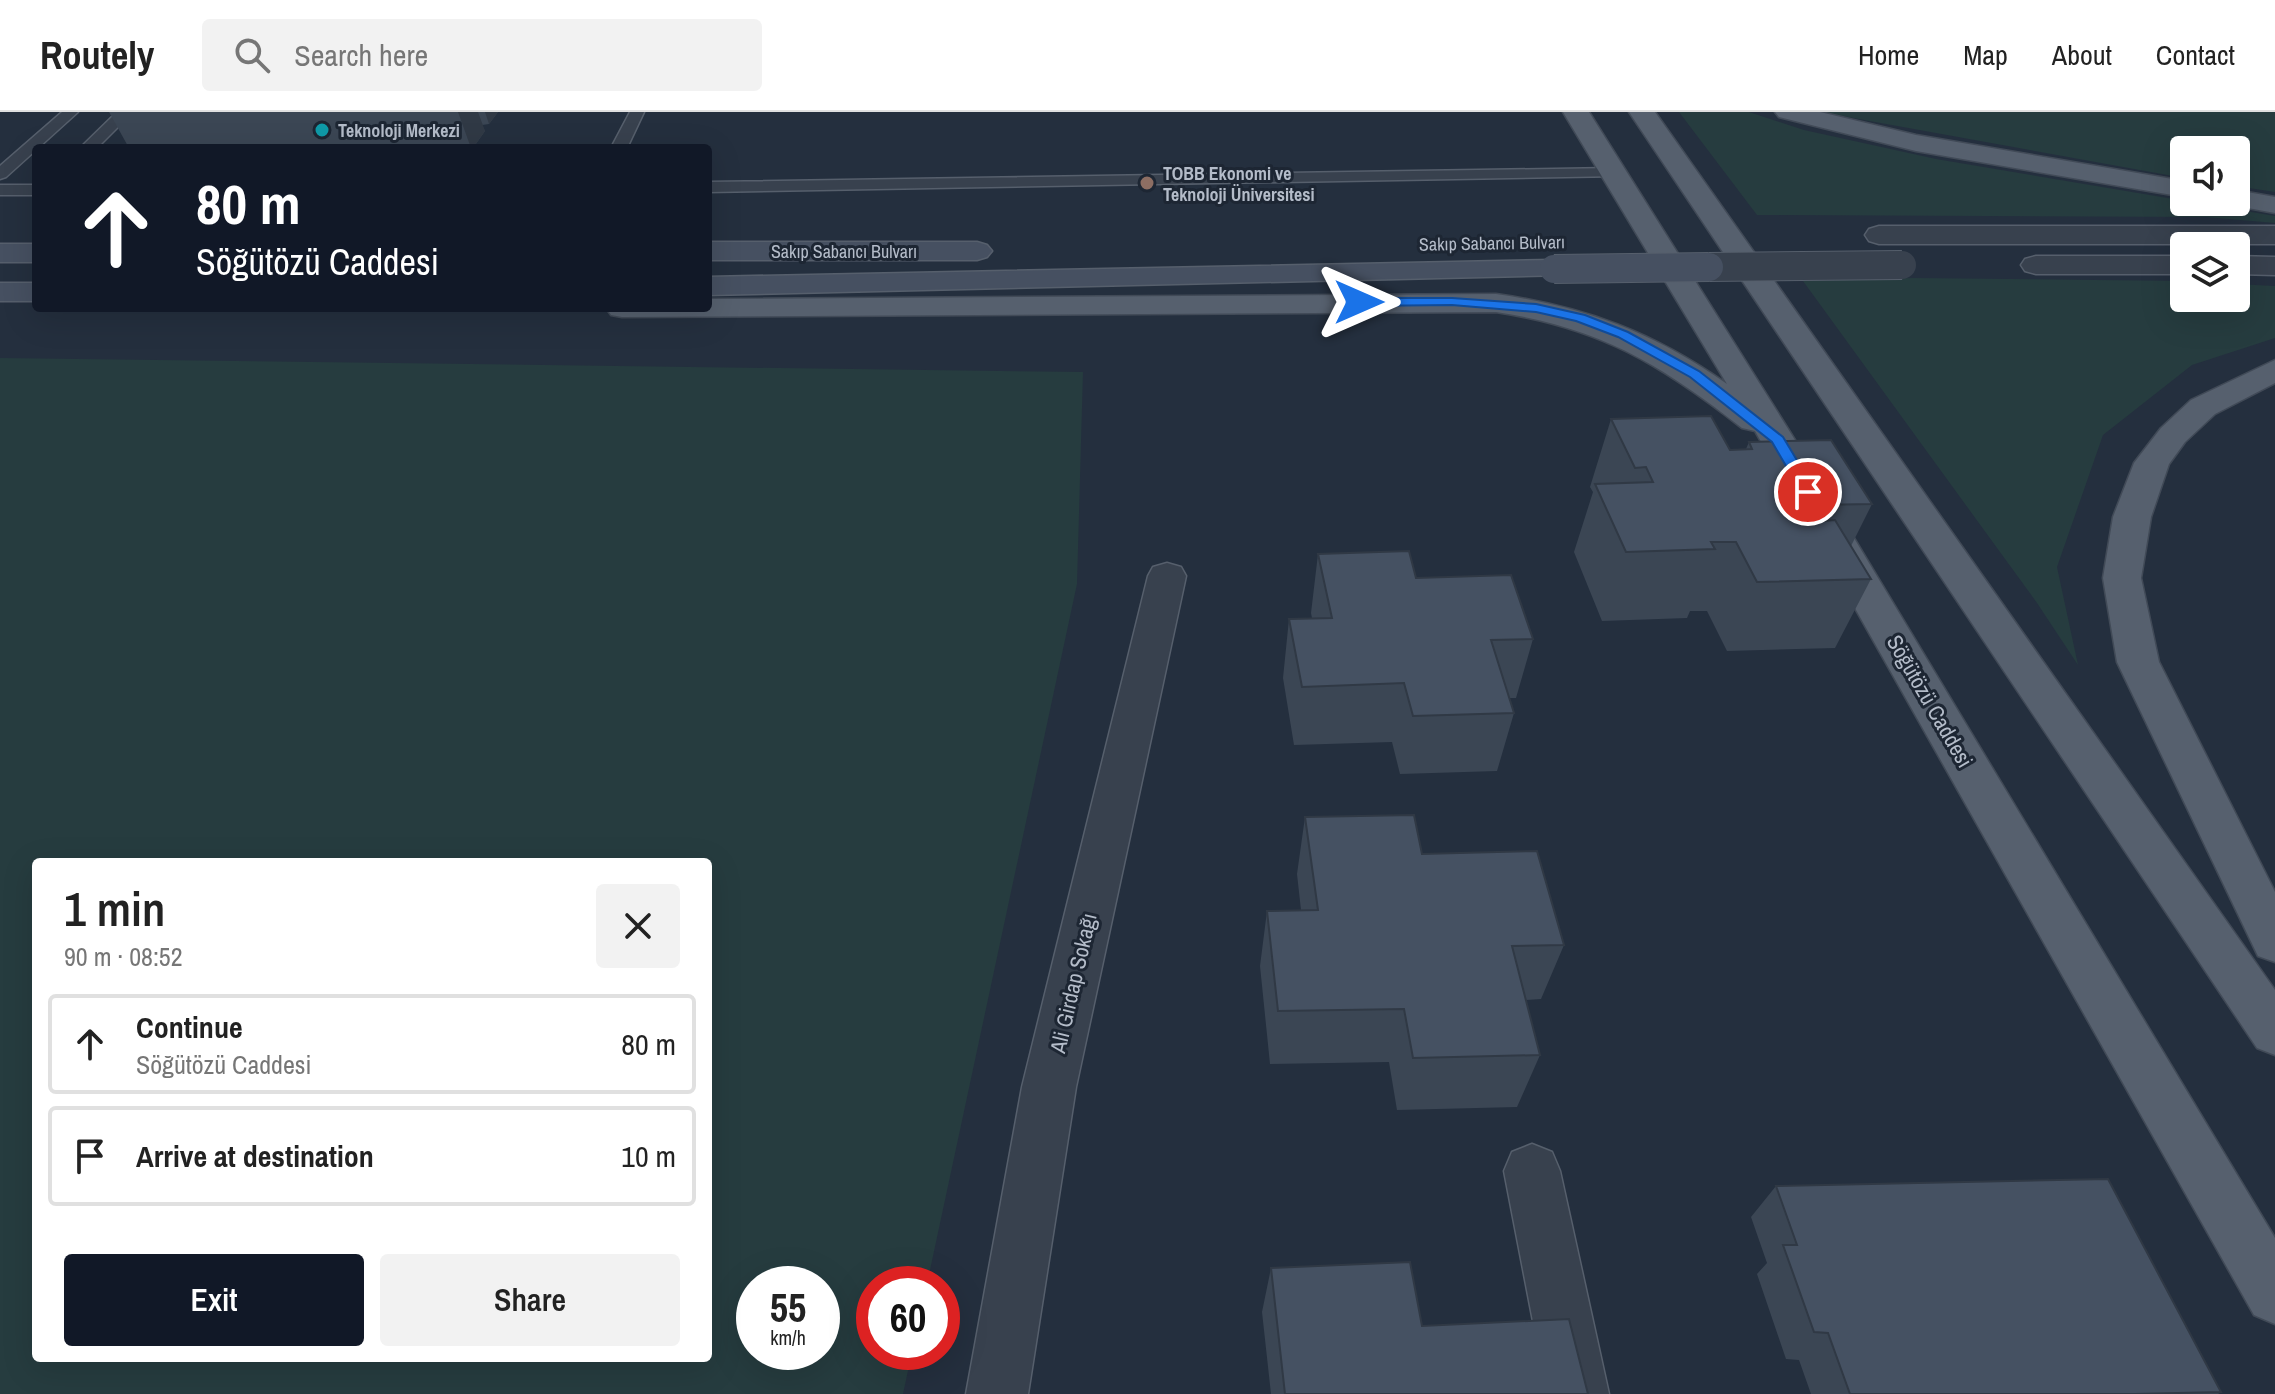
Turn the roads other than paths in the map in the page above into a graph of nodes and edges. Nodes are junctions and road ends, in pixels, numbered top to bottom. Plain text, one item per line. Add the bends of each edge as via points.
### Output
1 (71, 112) edge
2 (126, 112) edge
3 (637, 112) edge
4 (1576, 112) edge
5 (1642, 112) edge
6 (1788, 112) edge
7 (34, 144) edge
8 (92, 144) edge
9 (621, 144) edge
10 (32, 146) edge
11 (1614, 173) junction
12 (0, 174) edge
13 (712, 187) edge
14 (2170, 187) edge
15 (0, 190) edge
16 (32, 190) edge
17 (2250, 201) edge
18 (2275, 205) edge
19 (2275, 235) edge
20 (1848, 236) dead end
21 (1755, 238) dead end
22 (1693, 239) joint
23 (1334, 246) dead end
24 (1004, 250) dead end
25 (712, 251) edge
26 (0, 253) edge
27 (32, 253) edge
28 (1933, 265) dead end
29 (2012, 265) dead end
30 (2170, 265) edge
31 (2250, 265) edge
32 (2275, 266) edge
33 (1709, 267) joint
34 (712, 286) edge
35 (0, 292) edge
36 (32, 292) edge
37 (712, 308) edge
38 (2275, 370) edge
39 (1778, 440) junction
40 (1167, 576) dead end
41 (2275, 941) edge
42 (2275, 1032) edge
43 (1532, 1171) dead end
44 (2275, 1294) edge
45 (997, 1394) edge
46 (1578, 1394) edge

1 - 7 lane
2 - 8 lane
3 - 9 lane
4 - 11 main road, Söğütözü Caddesi
5 - 42 main road
6 - 14 main road via 1916,143
10 - 12 lane
11 - 13 lane
11 - 39 main road, Söğütözü Caddesi
15 - 16 lane
17 - 18 main road
19 - 20 street
21 - 22 street, Sakıp Sabancı Bulvarı
22 - 23 main road, Sakıp Sabancı Bulvarı
24 - 25 main road, Sakıp Sabancı Bulvarı
26 - 27 main road
28 - 33 street, Sakıp Sabancı Bulvarı, bridge
29 - 30 street
31 - 32 street
33 - 34 main road, Sakıp Sabancı Bulvarı, bridge
35 - 36 main road
37 - 39 main road via 1452,301 1536,308 1580,318 1661,354
38 - 41 main road via 2203,407 2152,463 2132,517 2122,578 2138,662
39 - 44 main road, Söğütözü Caddesi
40 - 45 street, Ali Girdap Sokağı via 1049,1087
43 - 46 street

